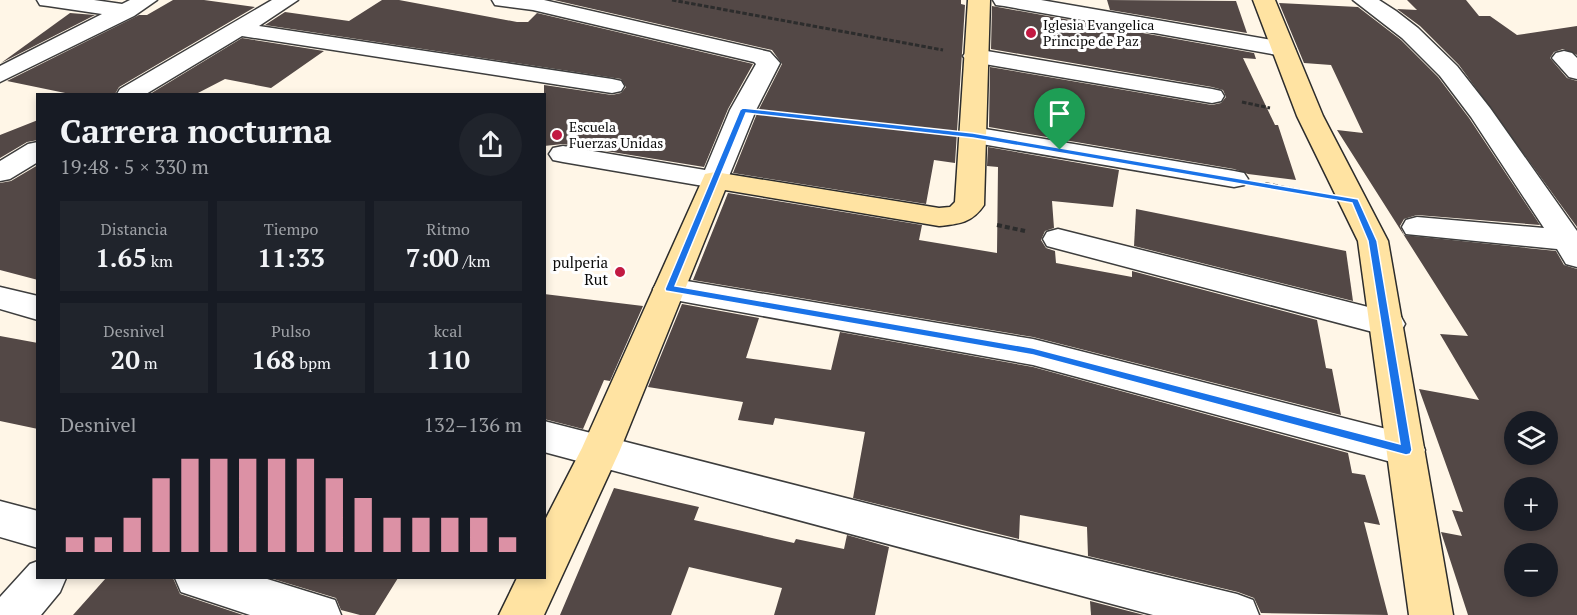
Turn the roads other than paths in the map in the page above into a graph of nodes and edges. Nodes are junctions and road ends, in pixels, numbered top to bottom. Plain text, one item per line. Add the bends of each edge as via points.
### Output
1 (48, 0) edge
2 (146, 0) edge
3 (288, 0) edge
4 (503, 0) edge
5 (979, 0) edge
6 (1004, 0) edge
7 (1264, 0) edge
8 (1364, 0) edge
9 (535, 2) edge
10 (126, 10) junction
11 (237, 29) junction
12 (1283, 49) junction
13 (975, 56) junction
14 (0, 75) edge
15 (612, 86) dead end
16 (131, 93) edge
17 (1212, 96) road end
18 (973, 135) junction
19 (36, 151) edge
20 (563, 154) dead end
21 (0, 173) edge
22 (1234, 179) road end
23 (715, 180) junction
24 (1417, 227) dead end
25 (1058, 239) road end
26 (1574, 246) edge
27 (669, 289) junction
28 (0, 298) edge
29 (36, 307) edge
30 (1388, 324) junction
31 (546, 436) edge
32 (601, 450) junction
33 (1406, 450) junction
34 (0, 519) edge
35 (36, 529) edge
36 (546, 563) edge
37 (44, 579) edge
38 (199, 579) edge
39 (539, 579) edge
40 (14, 615) edge
41 (319, 615) edge
42 (521, 615) edge
43 (1237, 615) edge
44 (1431, 615) edge

1 - 10 street
2 - 10 street
3 - 11 street
4 - 9 street
5 - 13 street
6 - 12 street
7 - 12 street
8 - 26 street via 1391,16 1448,69
9 - 23 street via 762,57 768,63 743,110
10 - 14 street
11 - 15 street
11 - 16 street
12 - 30 street via 1310,116 1373,241
13 - 17 street
13 - 18 street
18 - 22 street
18 - 23 street via 969,205 958,215 939,217
19 - 21 street
20 - 23 street
23 - 27 street
24 - 26 street
25 - 30 street
27 - 32 street
27 - 33 street via 1033,351
28 - 29 street
30 - 33 street
31 - 32 street
32 - 36 street
32 - 43 street
33 - 44 street
34 - 35 street
37 - 40 street
38 - 41 street
39 - 42 street

